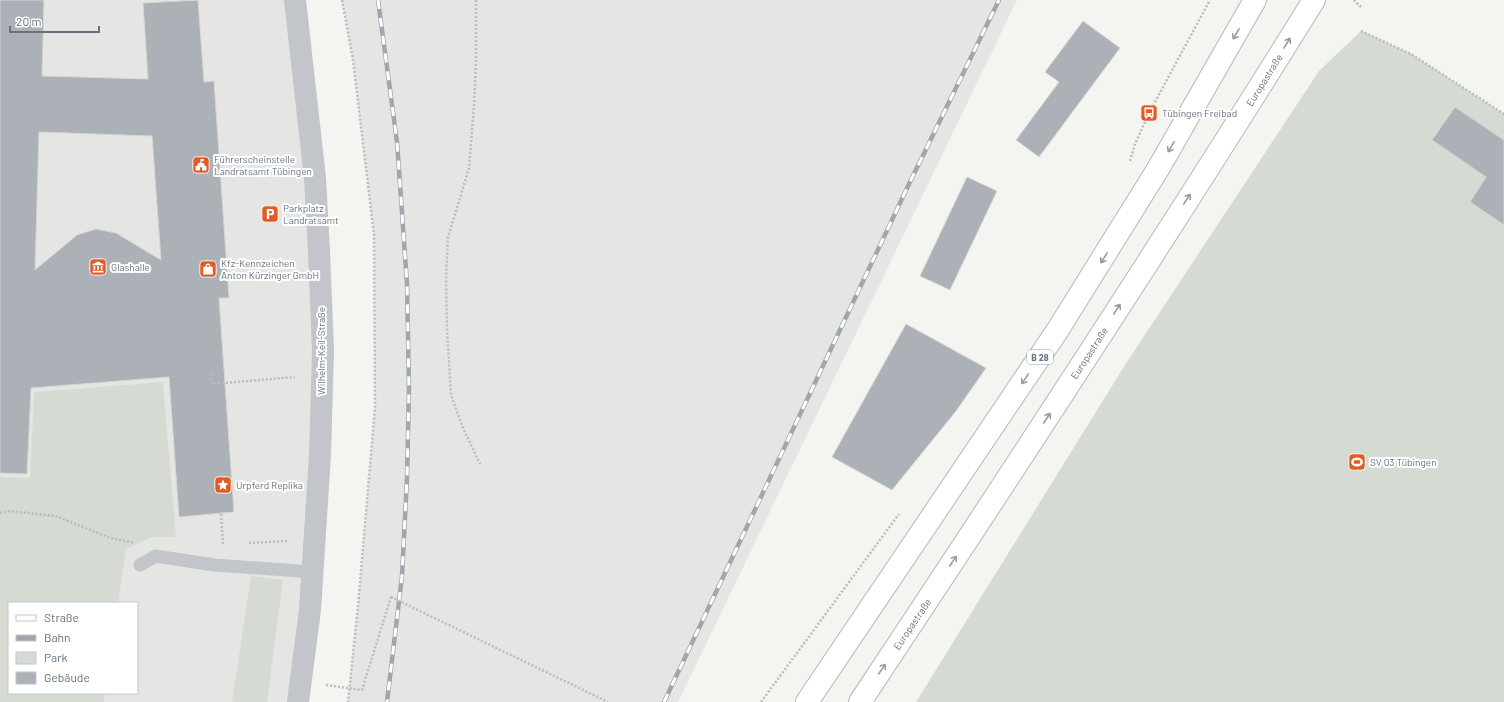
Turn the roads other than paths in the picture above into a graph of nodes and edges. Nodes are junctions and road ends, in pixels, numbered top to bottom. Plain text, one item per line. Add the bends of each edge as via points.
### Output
1 (295, 0) edge
2 (1255, 0) edge
3 (1314, 0) edge
4 (140, 564) dead end
5 (313, 572) junction
6 (298, 702) edge
7 (807, 702) edge
8 (860, 702) edge

1 - 5 street, Wilhelm-Keil-Straße via 315,178 320,251 323,351
2 -> 7 main road, B 28 via 1158,169 1057,331
8 -> 3 main road, Europastraße via 1030,445
4 - 5 lane via 156,556 221,566
5 - 6 street, Wilhelm-Keil-Straße

